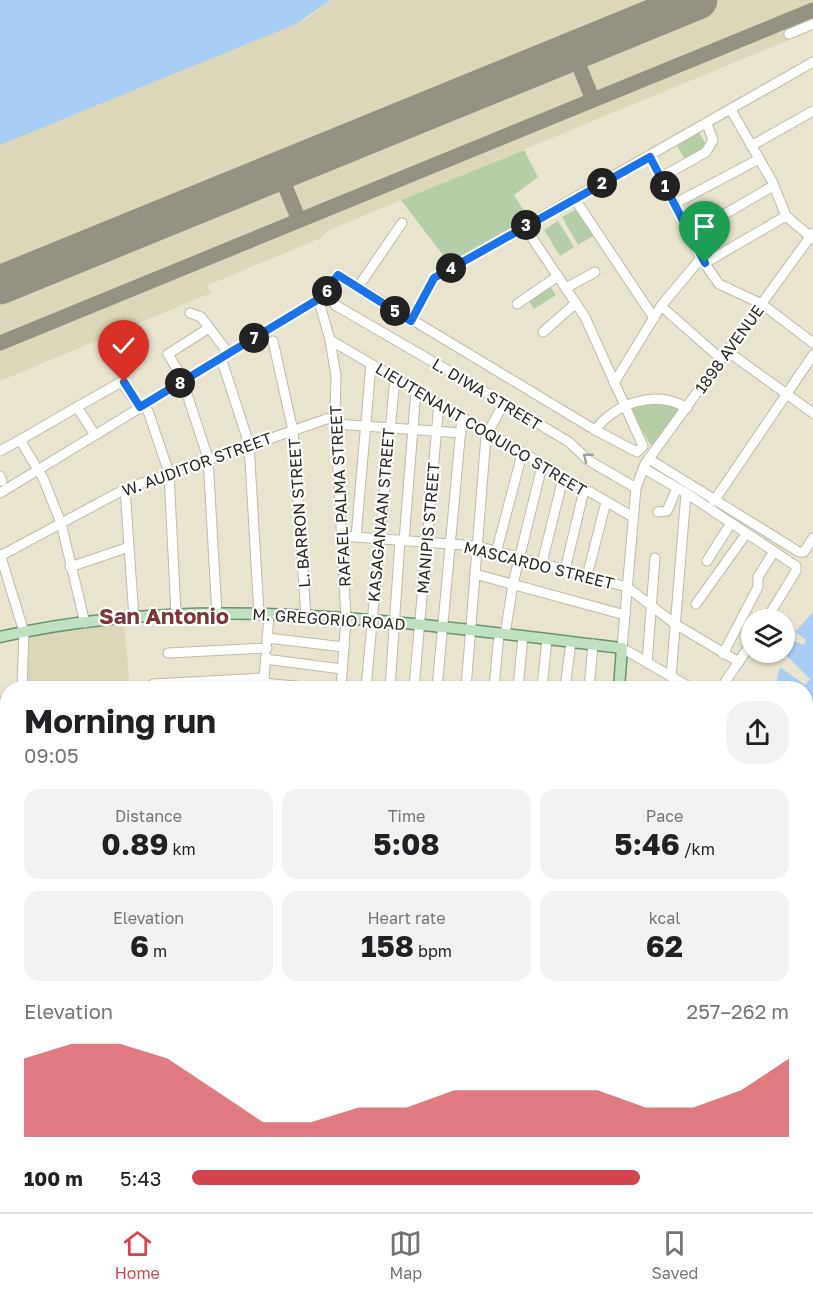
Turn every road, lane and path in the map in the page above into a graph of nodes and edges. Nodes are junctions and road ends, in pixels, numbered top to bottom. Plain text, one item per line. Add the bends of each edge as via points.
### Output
1 (813, 24) edge
2 (789, 34) dead end
3 (813, 62) edge
4 (730, 110) junction
5 (813, 111) edge
6 (707, 124) junction
7 (751, 146) junction
8 (650, 157) junction
9 (759, 159) junction
10 (660, 178) junction
11 (773, 186) junction
12 (574, 198) junction
13 (674, 204) junction
14 (786, 216) junction
15 (402, 223) dead end
16 (524, 226) junction
17 (689, 235) junction
18 (812, 236) edge
19 (703, 261) junction
20 (595, 272) dead end
21 (558, 276) junction
22 (358, 287) junction
23 (566, 288) junction
24 (576, 303) junction
25 (517, 304) dead end
26 (762, 304) junction
27 (320, 305) dead end
28 (335, 305) dead end
29 (661, 306) junction
30 (190, 314) dead end
31 (654, 318) junction
32 (411, 321) junction
33 (209, 328) junction
34 (543, 332) dead end
35 (330, 340) junction
36 (273, 341) dead end
37 (813, 343) edge
38 (229, 354) junction
39 (724, 355) junction
40 (813, 355) edge
41 (223, 363) dead end
42 (371, 364) junction
43 (395, 378) junction
44 (614, 382) junction
45 (184, 384) junction
46 (416, 390) junction
47 (787, 395) junction
48 (439, 403) junction
49 (504, 403) junction
50 (76, 407) junction
51 (624, 407) junction
52 (687, 408) junction
53 (144, 409) junction
54 (813, 413) edge
55 (462, 417) junction
56 (336, 420) junction
57 (365, 426) junction
58 (389, 428) junction
59 (412, 430) junction
60 (595, 430) junction
61 (293, 431) junction
62 (435, 431) junction
63 (488, 432) junction
64 (461, 433) junction
65 (95, 435) junction
66 (20, 440) junction
67 (249, 444) junction
68 (0, 451) edge
69 (522, 454) junction
70 (208, 458) junction
71 (646, 464) junction
72 (542, 466) junction
73 (37, 471) junction
74 (169, 473) junction
75 (563, 478) junction
76 (636, 488) junction
77 (125, 489) junction
78 (584, 490) junction
79 (682, 490) junction
80 (0, 493) edge
81 (714, 501) junction
82 (606, 502) junction
83 (658, 512) dead end
84 (633, 517) junction
85 (61, 523) junction
86 (731, 523) junction
87 (746, 534) junction
88 (342, 536) junction
89 (356, 537) junction
90 (813, 538) edge
91 (378, 539) junction
92 (402, 541) junction
93 (427, 542) junction
94 (450, 544) junction
95 (477, 546) junction
96 (129, 547) junction
97 (496, 553) junction
98 (773, 553) junction
99 (0, 555) edge
100 (519, 558) junction
101 (655, 558) dead end
102 (707, 561) dead end
103 (542, 563) junction
104 (70, 567) junction
105 (565, 570) junction
106 (475, 574) junction
107 (587, 576) junction
108 (513, 584) junction
109 (627, 587) junction
110 (696, 604) dead end
111 (652, 607) junction
112 (773, 609) edge
113 (217, 614) junction
114 (264, 614) junction
115 (176, 615) junction
116 (625, 615) junction
117 (306, 616) junction
118 (134, 618) junction
119 (346, 618) junction
120 (371, 620) junction
121 (85, 623) junction
122 (395, 623) junction
123 (675, 624) junction
124 (420, 625) junction
125 (443, 628) junction
126 (471, 630) junction
127 (24, 632) junction
128 (502, 634) junction
129 (522, 636) junction
130 (0, 637) edge
131 (547, 639) junction
132 (571, 642) junction
133 (267, 643) junction
134 (593, 644) junction
135 (344, 647) junction
136 (622, 648) junction
137 (168, 653) dead end
138 (723, 654) junction
139 (266, 659) junction
140 (740, 662) joint
141 (647, 663) junction
142 (342, 669) junction
143 (671, 677) junction
144 (22, 681) edge
145 (263, 681) edge
146 (341, 681) edge
147 (367, 681) edge
148 (391, 681) edge
149 (415, 681) edge
150 (438, 681) edge
151 (467, 681) edge
152 (495, 681) edge
153 (519, 681) edge
154 (543, 681) edge
155 (566, 681) edge
156 (590, 681) edge
157 (620, 681) edge
158 (678, 681) edge
159 (726, 681) edge

1 - 2 street
3 - 4 street
4 - 6 street
4 - 7 street
5 - 7 street
6 - 8 street
6 - 10 street via 713,140 706,152
7 - 9 street
8 - 10 street
8 - 12 street
9 - 11 street
9 - 13 street
10 - 13 street
11 - 14 street
11 - 17 street
12 - 16 street
12 - 31 street
13 - 17 street
14 - 18 street
14 - 19 street
15 - 22 street
16 - 21 street
16 - 32 street via 434,278
17 - 19 street
18 - 26 street, 1898 AVENUE
19 - 26 street via 719,284
19 - 29 street
20 - 23 street
21 - 23 street
21 - 25 street
22 - 32 street
22 - 38 street via 338,275 317,300
23 - 24 street
24 - 34 street
24 - 44 street
26 - 37 street
26 - 39 street, 1898 AVENUE
27 - 35 street, RAFAEL PALMA STREET
28 - 49 street, L. DIWA STREET
29 - 31 street
29 - 39 street
30 - 33 street via 198,315
31 - 44 street
32 - 60 street
33 - 38 street
33 - 45 street via 168,354
35 - 42 street, LIEUTENANT COQUICO STREET
35 - 56 street, RAFAEL PALMA STREET
36 - 61 street, L. BARRON STREET
38 - 45 street
39 - 47 street
39 - 52 street, 1898 AVENUE
40 - 47 street
41 - 67 street
42 - 43 street, LIEUTENANT COQUICO STREET
42 - 57 street
43 - 46 street, LIEUTENANT COQUICO STREET
43 - 58 street, KASAGANAAN STREET
44 - 51 street
45 - 53 street
45 - 70 street
46 - 48 street, LIEUTENANT COQUICO STREET
46 - 59 street
47 - 54 street
47 - 81 street
48 - 55 street, LIEUTENANT COQUICO STREET
48 - 62 street, MANIPIS STREET
49 - 63 street
76 -> 49 street, L. DIWA STREET
50 - 53 street via 121,382
50 - 65 street
50 - 66 street
51 - 52 street via 664,399
51 - 60 street
51 - 60 street via 643,446 637,452
52 - 71 street, 1898 AVENUE
53 - 65 street
53 - 74 street
55 - 63 street, LIEUTENANT COQUICO STREET
55 - 64 street
56 - 57 street
56 - 61 street, W. AUDITOR STREET
56 - 88 street, RAFAEL PALMA STREET
57 - 58 street
57 - 89 street
58 - 59 street
58 - 91 street, KASAGANAAN STREET
59 - 62 street
59 - 92 street
61 - 67 street, W. AUDITOR STREET
61 - 117 street, L. BARRON STREET
62 - 64 street
62 - 93 street, MANIPIS STREET
63 - 69 street, LIEUTENANT COQUICO STREET
63 - 95 street
64 - 94 street
65 - 73 street
66 - 68 street
66 - 73 street
67 - 70 street, W. AUDITOR STREET
67 - 114 street
69 - 72 street, LIEUTENANT COQUICO STREET
69 - 97 street
70 - 74 street, W. AUDITOR STREET
70 - 113 street
71 - 76 street, 1898 AVENUE
71 - 79 street
71 - 81 street
72 - 75 street, LIEUTENANT COQUICO STREET
72 - 100 street
73 - 80 street
73 - 85 street
74 - 77 street, W. AUDITOR STREET
74 - 115 street
75 - 78 street, LIEUTENANT COQUICO STREET
75 - 103 street
76 - 84 street, 1898 AVENUE
77 - 85 street, W. AUDITOR STREET
77 - 96 street
78 - 82 street, LIEUTENANT COQUICO STREET
78 - 105 street
79 - 83 street via 668,511
79 - 86 street
79 - 123 street
81 - 90 street via 799,552 804,552
82 - 84 street, LIEUTENANT COQUICO STREET
82 - 107 street
84 - 109 street, 1898 AVENUE
85 - 99 street, W. AUDITOR STREET
85 - 104 street
86 - 87 street
86 - 102 street
87 - 98 street
87 - 110 street
88 - 89 street, MASCARDO STREET
88 - 119 street, RAFAEL PALMA STREET
89 - 91 street, MASCARDO STREET
91 - 92 street, MASCARDO STREET
91 - 120 street, KASAGANAAN STREET
92 - 93 street, MASCARDO STREET
92 - 122 street
93 - 94 street, MASCARDO STREET
93 - 124 street, MANIPIS STREET
94 - 95 street, MASCARDO STREET
94 - 125 street
95 - 97 street, MASCARDO STREET
95 - 106 street
96 - 104 street
96 - 118 street
97 - 100 street, MASCARDO STREET
98 - 112 street via 797,568
98 - 138 street
99 - 127 street
100 - 103 street, MASCARDO STREET
100 - 108 street
101 - 111 street
103 - 105 street, MASCARDO STREET
104 - 121 street
105 - 107 street, MASCARDO STREET
106 - 108 street
106 - 126 street
107 - 109 street, MASCARDO STREET
108 - 116 street
108 - 128 street
109 - 111 street
109 - 116 street, 1898 AVENUE
111 - 123 street
111 - 141 street
113 - 114 main road, M. GREGORIO ROAD
113 - 115 main road, M. GREGORIO ROAD
114 - 117 main road, M. GREGORIO ROAD
114 - 133 street
115 - 118 main road, M. GREGORIO ROAD
116 - 136 street, 1898 AVENUE
117 - 119 main road, M. GREGORIO ROAD
118 - 121 main road, M. GREGORIO ROAD
119 - 120 main road, M. GREGORIO ROAD
119 - 135 street, RAFAEL PALMA STREET
120 - 122 main road, M. GREGORIO ROAD
120 - 147 street, KASAGANAAN STREET
121 - 127 main road, M. GREGORIO ROAD
122 - 124 main road, M. GREGORIO ROAD
122 - 148 street
123 - 138 street
123 - 143 street
124 - 125 main road, M. GREGORIO ROAD
124 - 149 street, MANIPIS STREET
125 - 126 main road, M. GREGORIO ROAD
125 - 150 street
126 - 128 main road, M. GREGORIO ROAD
126 - 151 street
127 - 130 main road, M. GREGORIO ROAD
127 - 144 street
128 - 129 main road, M. GREGORIO ROAD
128 - 152 street
129 - 131 main road, M. GREGORIO ROAD
129 - 153 street
131 - 132 main road, M. GREGORIO ROAD
131 - 154 street
132 - 134 main road, M. GREGORIO ROAD
132 - 155 street
133 - 135 street
133 - 137 street
133 - 139 street
134 - 136 main road, M. GREGORIO ROAD
134 - 156 street
135 - 142 street, RAFAEL PALMA STREET
136 - 141 street
136 - 157 main road
138 - 140 street
139 - 142 street
139 - 145 street
140 - 159 street
141 - 143 street
142 - 146 street, RAFAEL PALMA STREET
143 - 158 street

